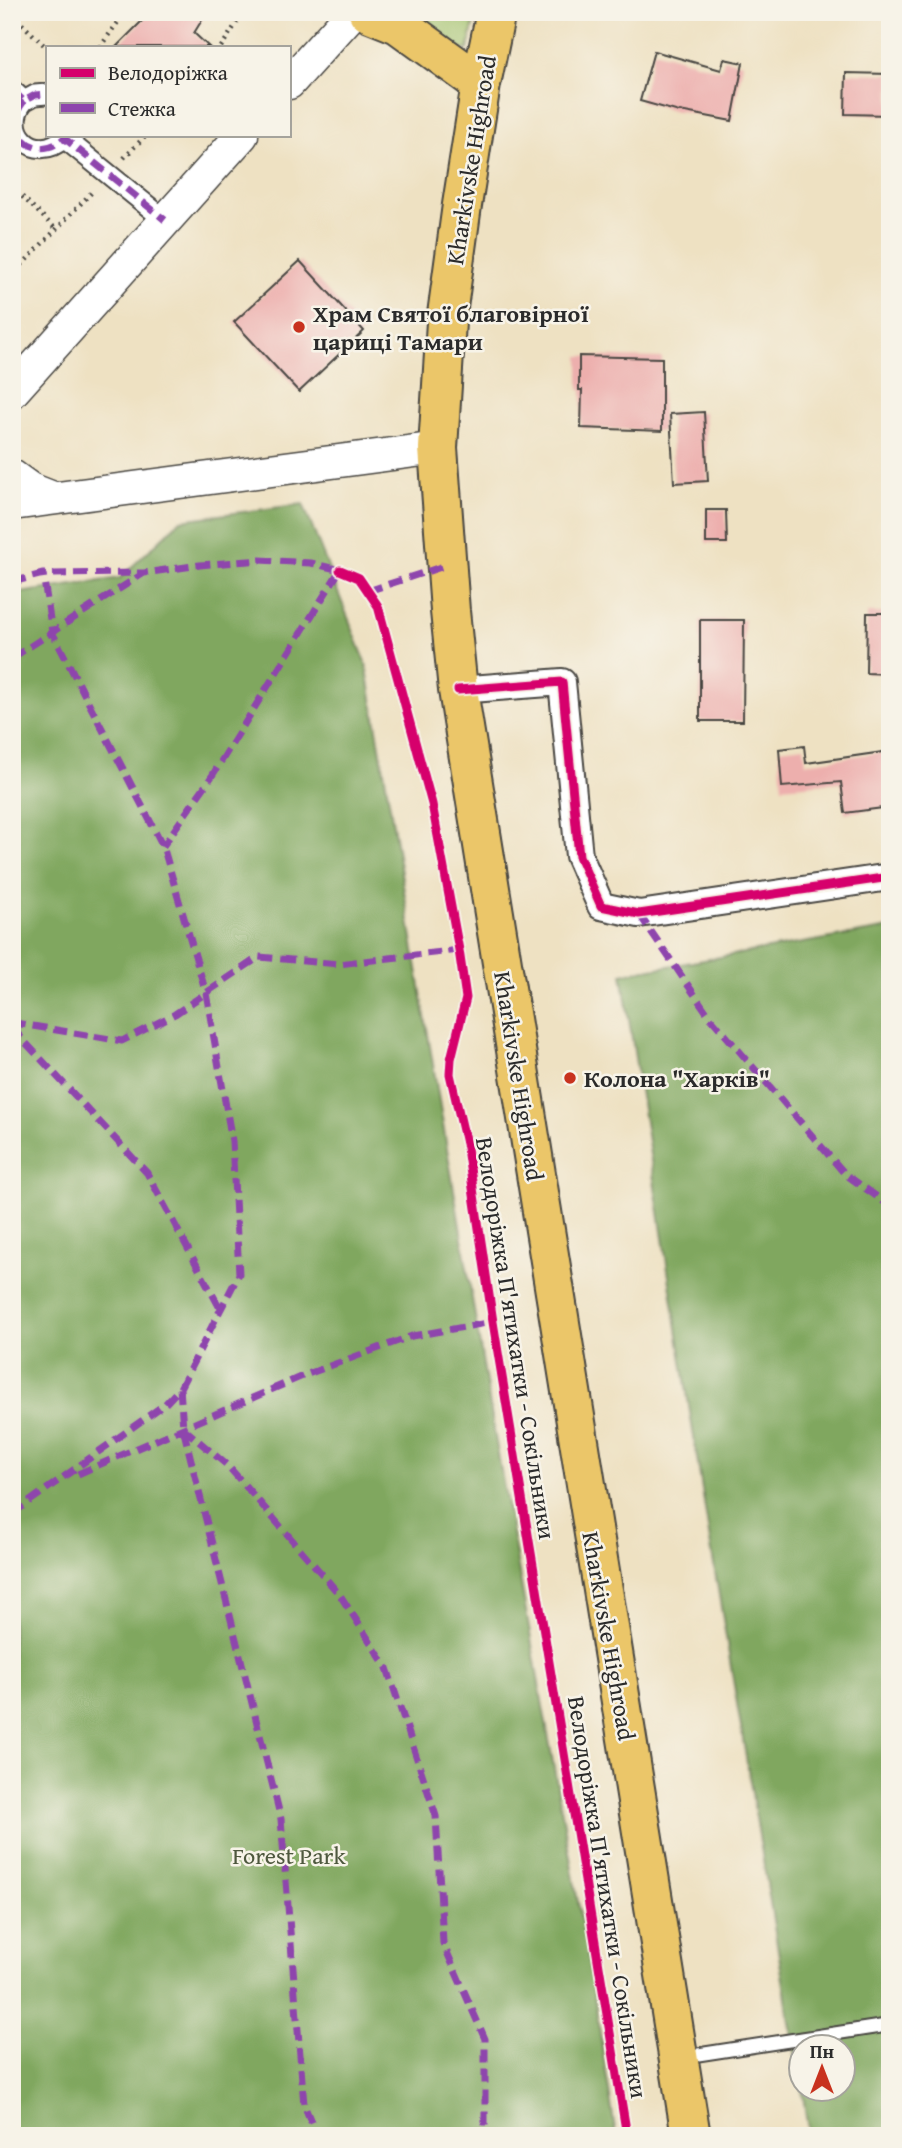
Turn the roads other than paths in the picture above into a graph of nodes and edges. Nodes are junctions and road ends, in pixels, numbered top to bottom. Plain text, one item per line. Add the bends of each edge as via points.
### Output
1 (353, 12) edge
2 (368, 12) edge
3 (496, 12) edge
4 (290, 82) edge
5 (481, 83) junction
6 (46, 94) edge
7 (18, 96) edge
8 (65, 136) edge
9 (241, 136) edge
10 (165, 220) junction
11 (12, 392) edge
12 (438, 448) junction
13 (12, 476) edge
14 (53, 498) junction
15 (12, 504) edge
16 (458, 690) junction
17 (890, 877) edge
18 (890, 2025) edge
19 (678, 2057) junction
20 (691, 2136) edge

1 - 4 street
2 - 5 main road via 398,24
3 - 5 main road, Kharkivske Highroad
5 - 12 main road, Kharkivske Highroad via 446,321
6 - 7 street
7 - 8 street via 15,120 25,142 50,148
8 - 10 street
9 - 10 street
10 - 11 street
12 - 14 street
12 - 16 main road, Kharkivske Highroad
13 - 14 street
14 - 15 street
16 - 17 street via 562,682 579,856 601,906 639,914
16 - 19 main road, Kharkivske Highroad
18 - 19 lane
19 - 20 main road, Kharkivske Highroad

